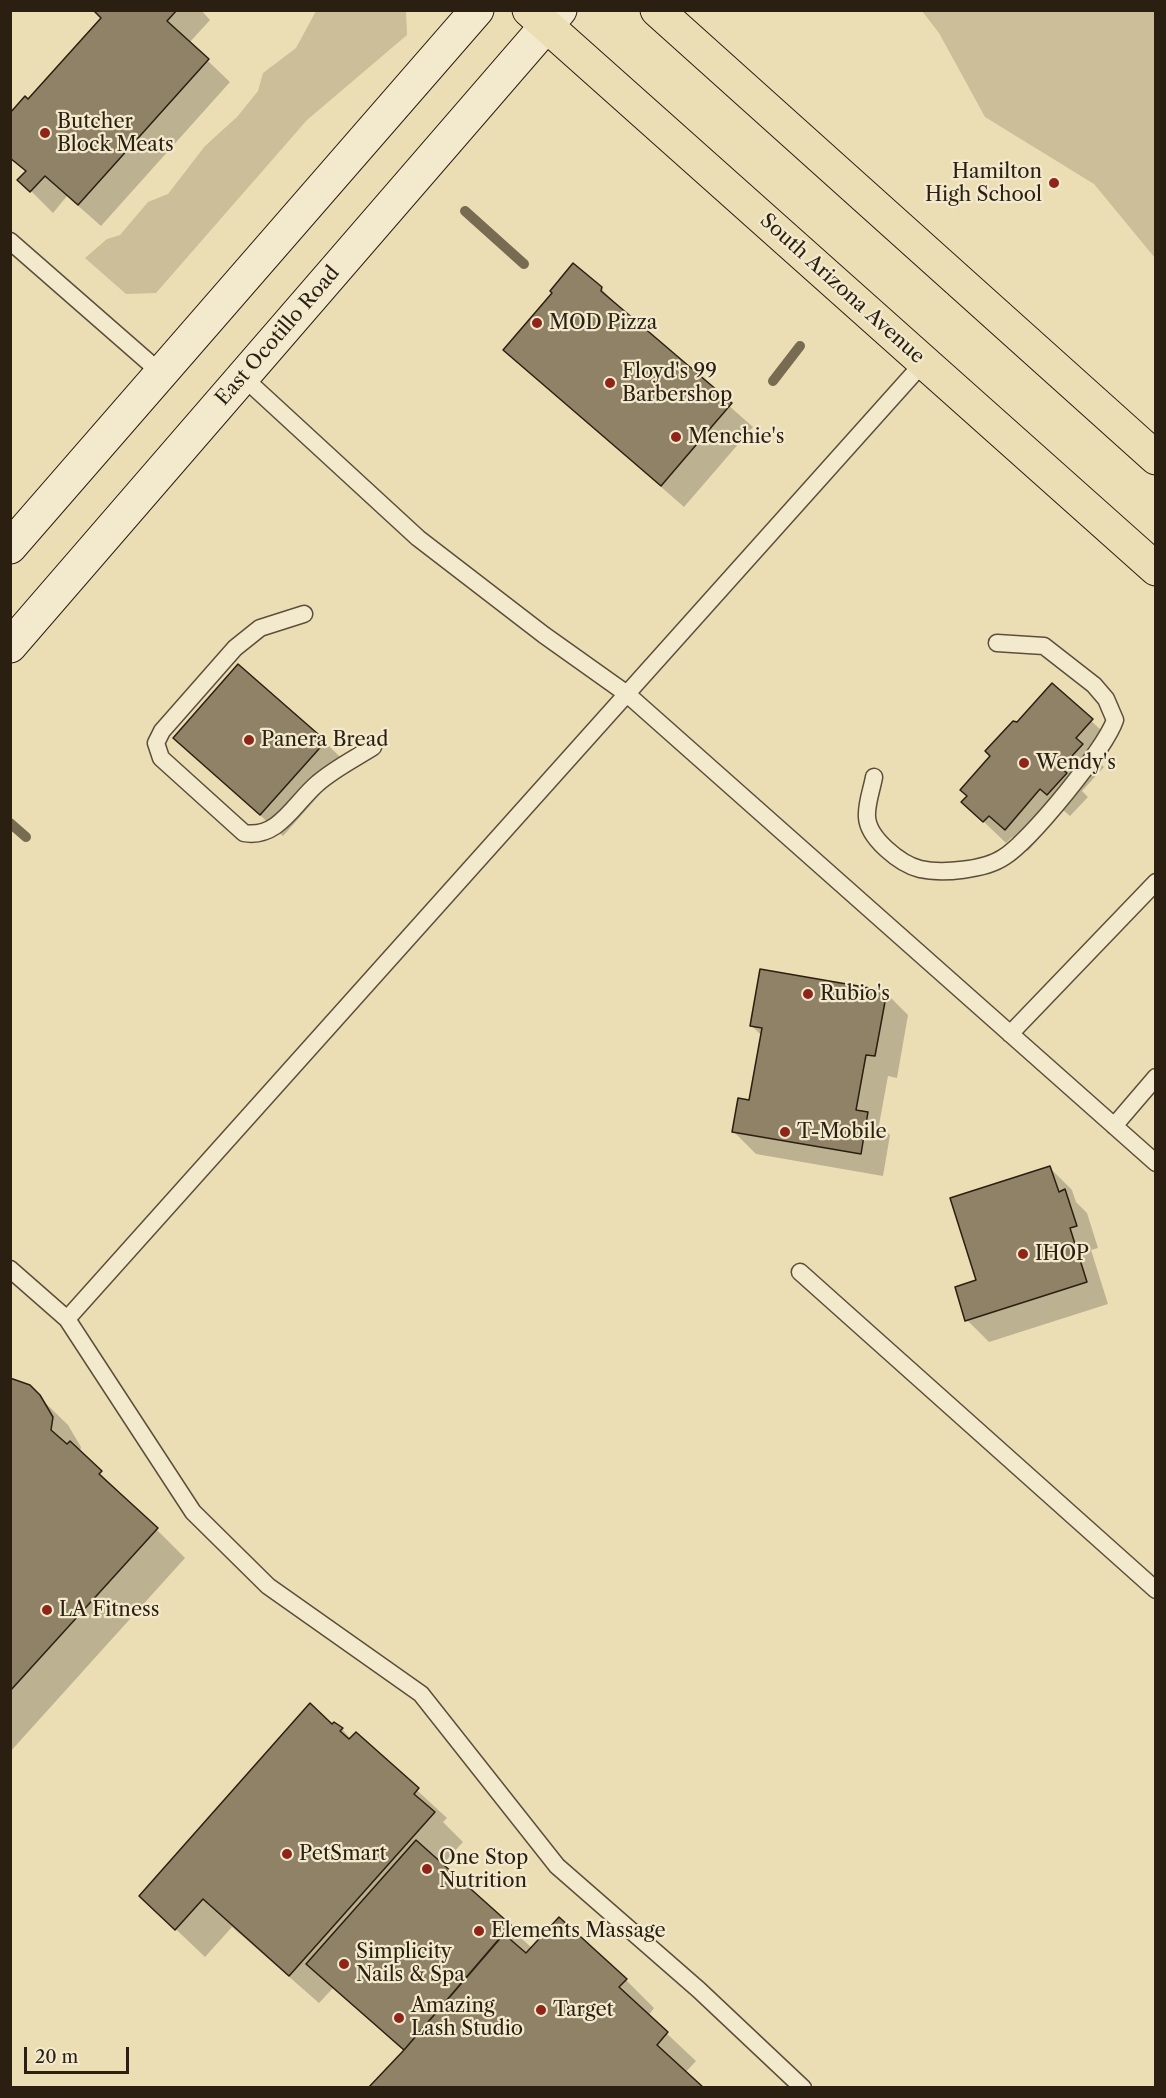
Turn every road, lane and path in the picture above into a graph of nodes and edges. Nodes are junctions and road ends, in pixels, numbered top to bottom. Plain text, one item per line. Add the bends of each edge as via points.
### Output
1 (477, 10) edge
2 (657, 10) edge
3 (545, 16) edge
4 (10, 242) edge
5 (924, 362) junction
6 (161, 373) junction
7 (243, 377) junction
8 (1155, 458) edge
9 (10, 547) edge
10 (1155, 569) edge
11 (304, 614) dead end
12 (997, 643) dead end
13 (10, 646) edge
14 (627, 694) junction
15 (373, 747) dead end
16 (874, 777) dead end
17 (1155, 882) edge
18 (1010, 1034) junction
19 (1155, 1077) edge
20 (1114, 1126) junction
21 (1155, 1163) edge
22 (10, 1269) edge
23 (800, 1272) dead end
24 (67, 1319) junction
25 (1155, 1590) edge
26 (803, 2088) edge

1 - 6 main road
2 - 8 main road
3 - 5 main road, South Arizona Avenue
3 - 7 main road, East Ocotillo Road
4 - 6 lane
5 - 10 main road, South Arizona Avenue
5 - 14 lane
6 - 9 main road
7 - 13 main road, East Ocotillo Road
7 - 14 lane via 418,538
11 - 15 lane via 260,628 235,648 162,731 156,743 161,758 244,833 255,835 275,826 317,783
12 - 16 lane via 1044,646 1094,685 1106,699 1114,720 1098,753 1019,845 1004,858 983,866 920,869 902,860 871,830 867,817
14 - 18 lane
14 - 24 lane
17 - 18 lane
18 - 20 lane
19 - 20 lane
20 - 21 lane
22 - 24 lane
23 - 25 lane
24 - 26 lane via 193,1512 268,1586 421,1694 557,1866 699,1990

